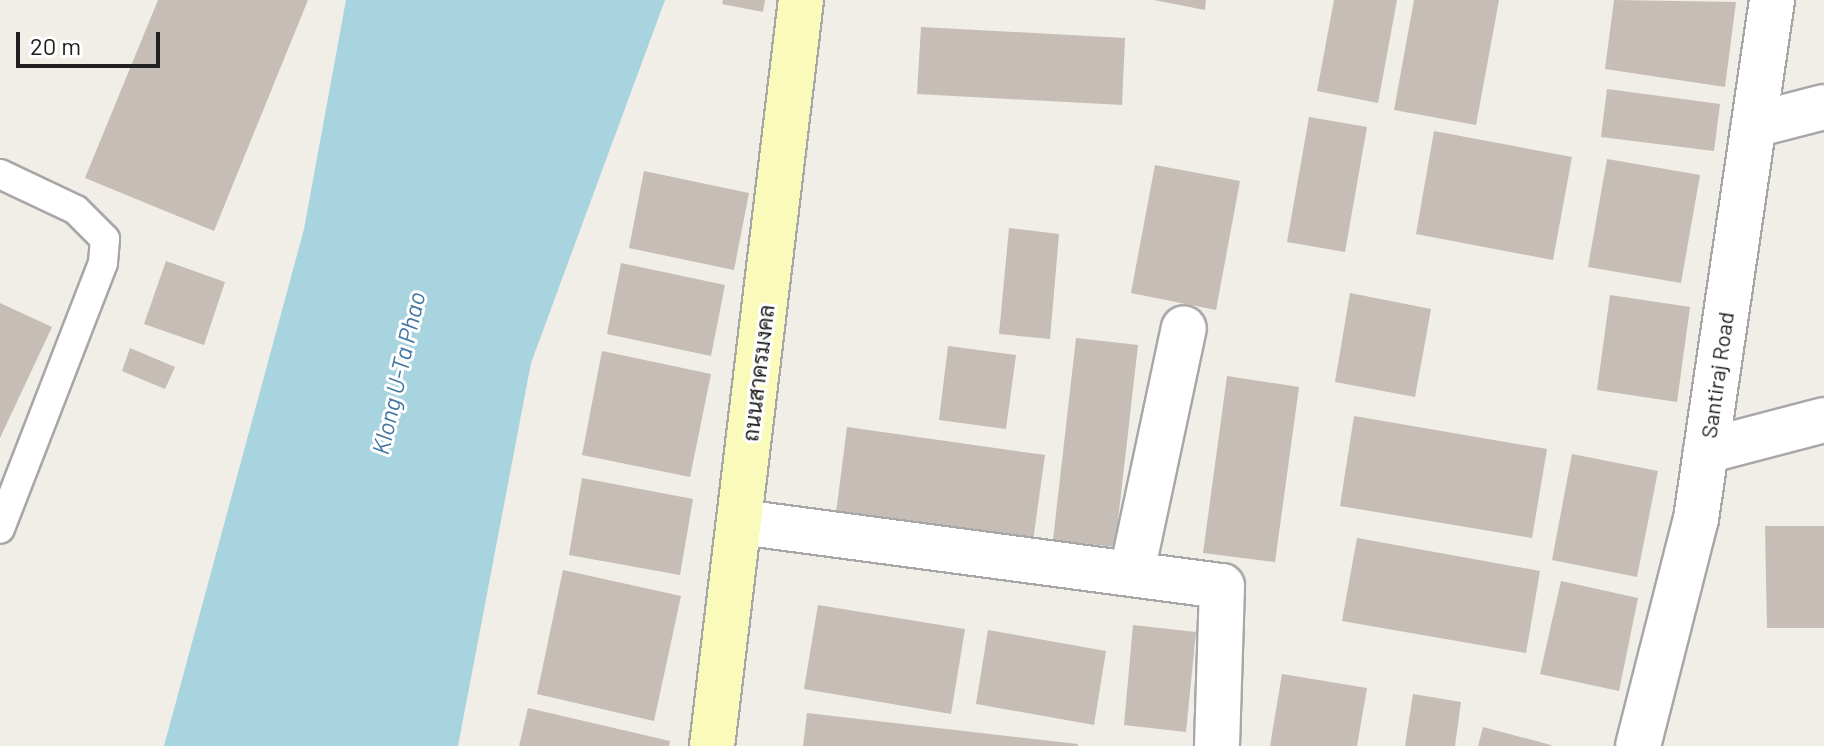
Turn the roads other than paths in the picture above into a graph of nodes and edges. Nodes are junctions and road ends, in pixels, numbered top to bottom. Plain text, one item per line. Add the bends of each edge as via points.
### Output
1 (801, 0) edge
2 (1772, 0) edge
3 (1824, 107) edge
4 (1754, 125) junction
5 (0, 174) edge
6 (1184, 328) dead end
7 (1824, 420) edge
8 (1706, 451) junction
9 (741, 522) junction
10 (0, 529) edge
11 (1132, 572) junction
12 (712, 746) edge
13 (1217, 746) edge
14 (1638, 746) edge

1 - 9 street, ถนนสาครมงคล
2 - 4 street, Santiraj Road
3 - 4 street
4 - 8 street, Santiraj Road
5 - 10 lane via 76,210 105,239 103,263
6 - 11 street
7 - 8 street
8 - 14 street, Santiraj Road via 1696,519
9 - 11 street
9 - 12 street, ถนนสาครมงคล
11 - 13 street via 1222,586

